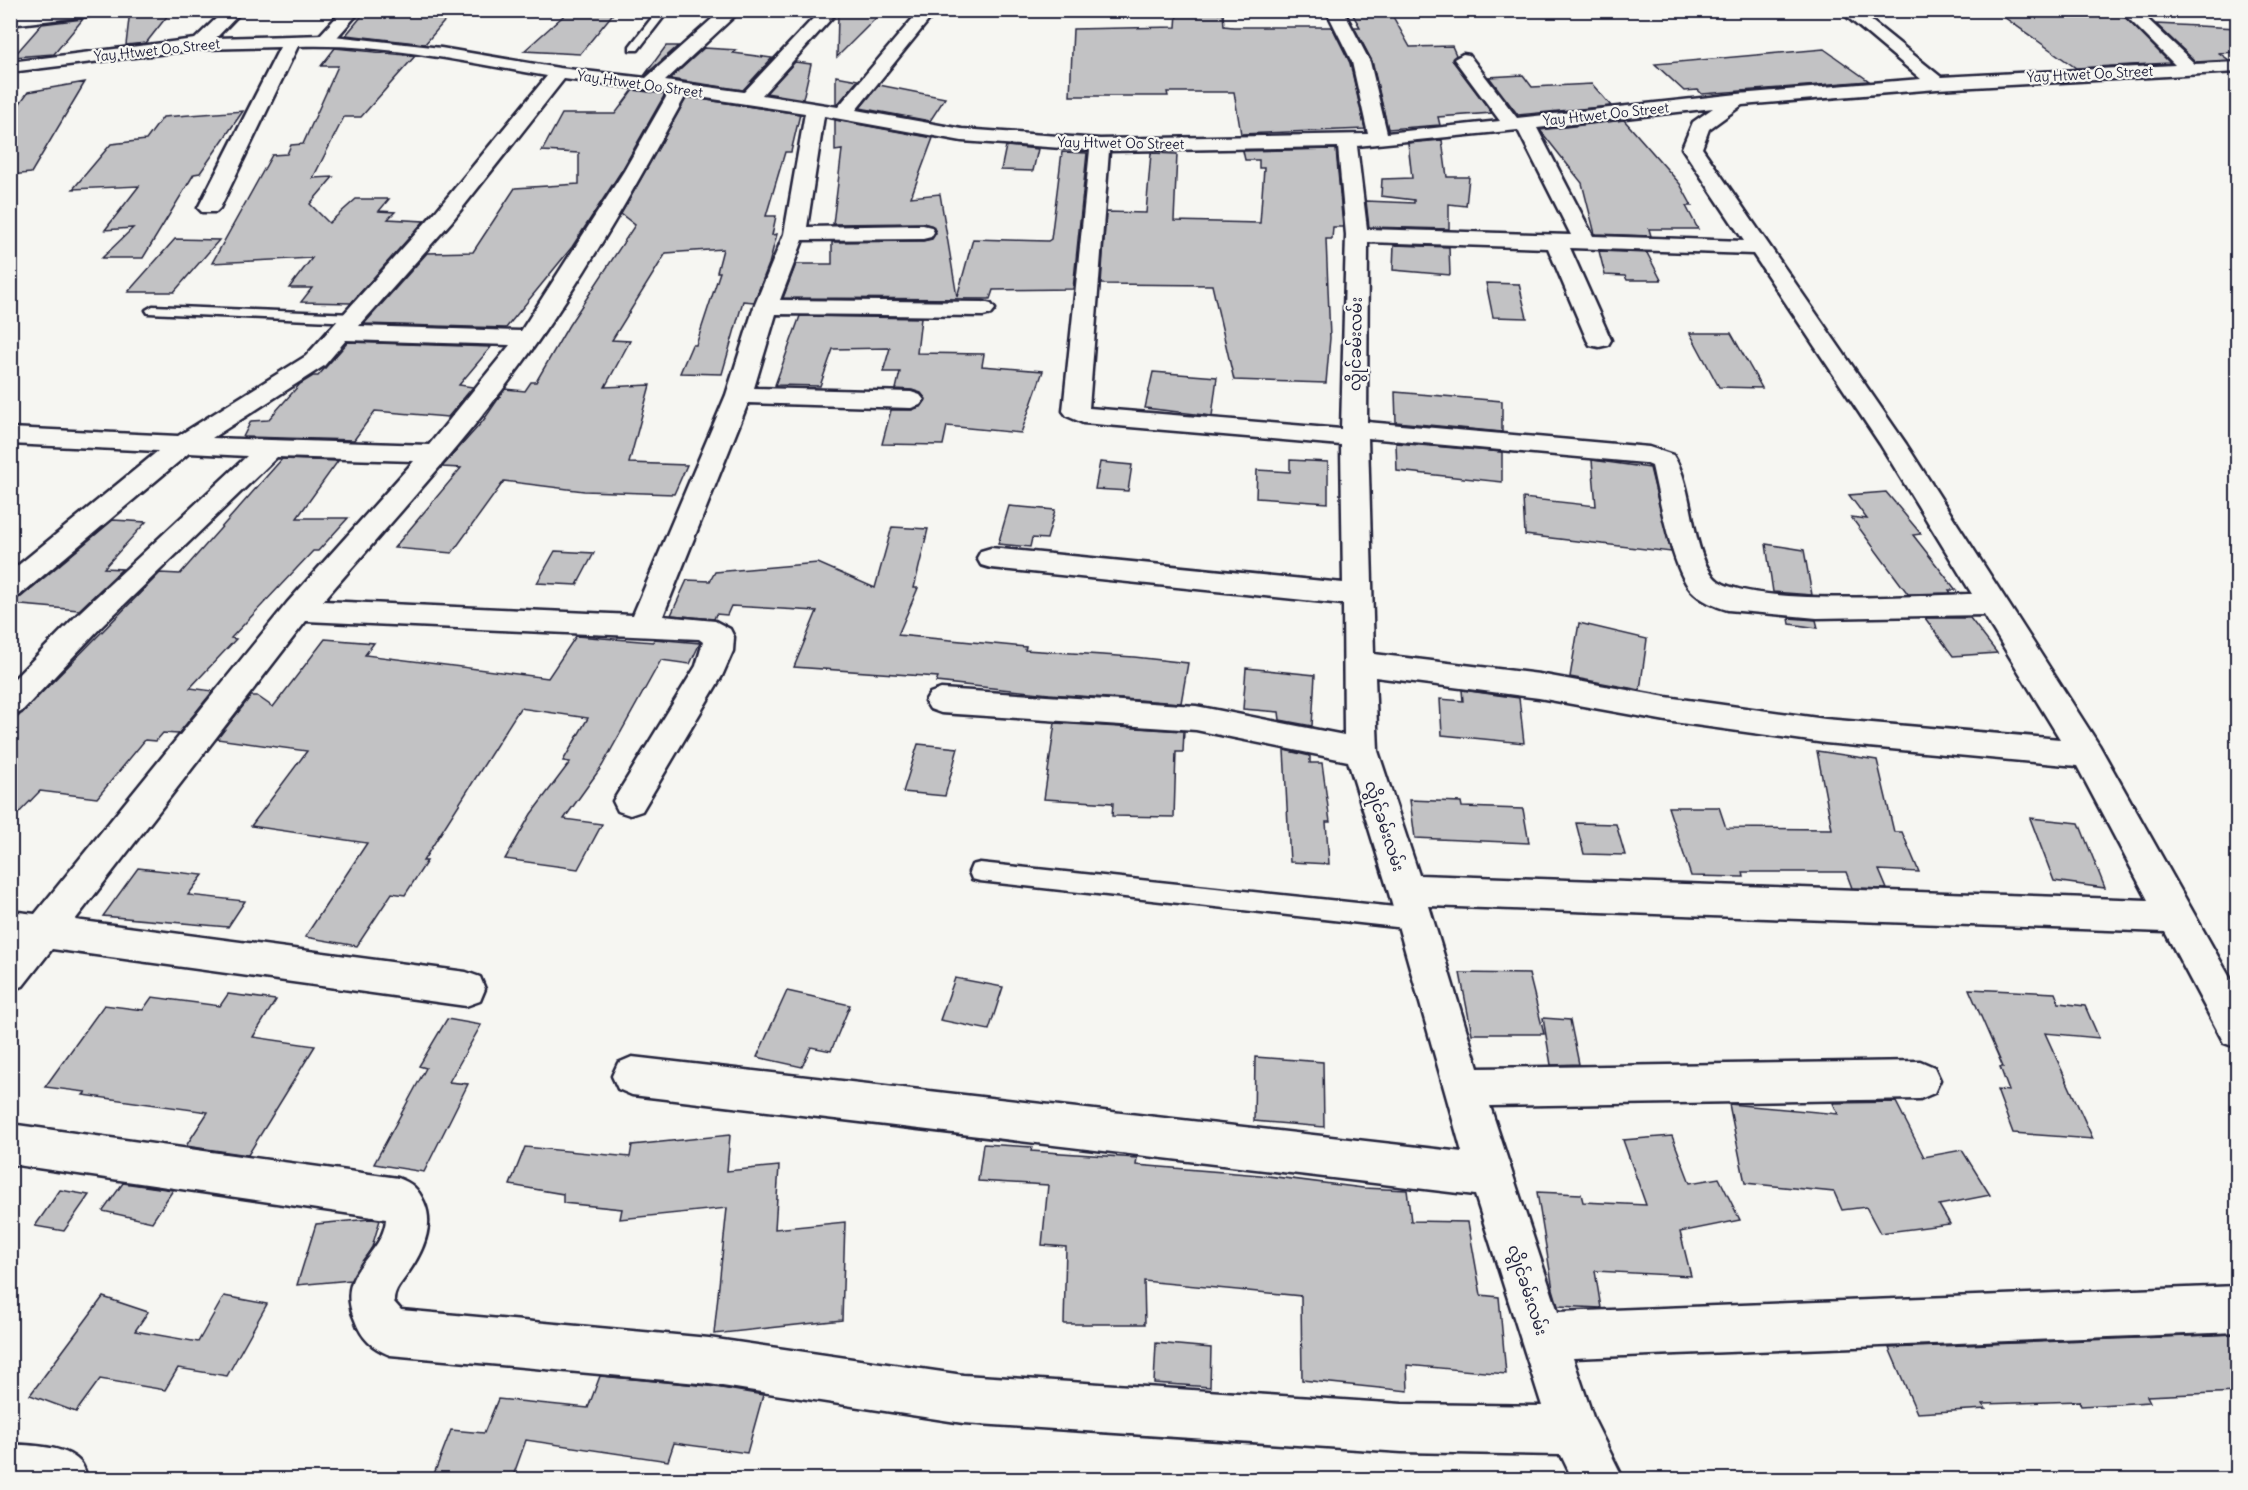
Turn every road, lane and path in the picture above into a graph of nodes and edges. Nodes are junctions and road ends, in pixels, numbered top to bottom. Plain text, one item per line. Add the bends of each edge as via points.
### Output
1 (117, 10) edge
2 (235, 10) edge
3 (353, 10) edge
4 (663, 10) edge
5 (733, 10) edge
6 (831, 10) edge
7 (929, 10) edge
8 (1334, 10) edge
9 (1847, 10) edge
10 (2128, 10) edge
11 (98, 18) edge
12 (10, 20) edge
13 (84, 39) dead end
14 (292, 40) junction
15 (326, 40) junction
16 (200, 44) junction
17 (634, 48) dead end
18 (58, 60) junction
19 (1463, 60) dead end
20 (10, 67) edge
21 (2238, 67) edge
22 (2189, 68) junction
23 (559, 73) junction
24 (1937, 83) junction
25 (650, 84) junction
26 (680, 90) junction
27 (748, 99) junction
28 (1738, 100) junction
29 (815, 110) junction
30 (843, 113) junction
31 (1518, 123) junction
32 (1363, 141) junction
33 (1100, 146) junction
34 (209, 208) dead end
35 (923, 232) dead end
36 (795, 234) junction
37 (1357, 235) junction
38 (1556, 241) junction
39 (1585, 242) junction
40 (1760, 248) junction
41 (766, 307) junction
42 (983, 309) dead end
43 (153, 310) dead end
44 (348, 326) junction
45 (528, 338) junction
46 (1599, 340) dead end
47 (739, 395) junction
48 (912, 400) dead end
49 (1355, 433) junction
50 (10, 436) edge
51 (185, 443) junction
52 (271, 448) junction
53 (436, 453) junction
54 (991, 558) dead end
55 (10, 588) edge
56 (1358, 595) junction
57 (1994, 604) junction
58 (298, 610) junction
59 (644, 626) junction
60 (1360, 664) junction
61 (941, 701) dead end
62 (10, 704) edge
63 (1361, 751) junction
64 (2087, 754) junction
65 (630, 801) dead end
66 (980, 872) dead end
67 (1410, 904) junction
68 (2176, 917) junction
69 (28, 929) edge
70 (10, 974) edge
71 (466, 988) dead end
72 (2238, 1030) edge
73 (632, 1076) dead end
74 (1920, 1080) dead end
75 (1463, 1087) junction
76 (10, 1144) edge
77 (1491, 1176) junction
78 (2238, 1309) edge
79 (1543, 1336) junction
80 (1574, 1431) junction
81 (1600, 1479) edge

1 - 11 street
2 - 16 street
3 - 15 street
4 - 17 lane
5 - 25 street
6 - 27 street
7 - 30 street
8 - 32 street, လွိုင်ခမ်းလမ်း via 1361,62
9 - 24 street
10 - 22 street
11 - 12 street
13 - 18 street
14 - 15 street, Yay Htwet Oo Street
14 - 16 street, Yay Htwet Oo Street
14 - 34 street
15 - 23 street, Yay Htwet Oo Street via 441,53
16 - 18 street, Yay Htwet Oo Street
18 - 20 street, Yay Htwet Oo Street
19 - 31 street
21 - 22 street, Yay Htwet Oo Street
22 - 24 street, Yay Htwet Oo Street
23 - 25 street, Yay Htwet Oo Street
23 - 44 street via 444,216
24 - 28 street, Yay Htwet Oo Street
25 - 26 street, Yay Htwet Oo Street
26 - 27 street, Yay Htwet Oo Street
26 - 45 street via 634,171
27 - 29 street, Yay Htwet Oo Street
28 - 31 street, Yay Htwet Oo Street
28 - 40 street via 1700,126 1692,148
29 - 30 street, Yay Htwet Oo Street
29 - 36 street
30 - 33 street, Yay Htwet Oo Street via 962,135
31 - 32 street, Yay Htwet Oo Street
31 - 39 street
32 - 33 street, Yay Htwet Oo Street
32 - 37 street, လွိုင်ခမ်းလမ်း
33 - 49 street via 1076,411 1083,415
35 - 36 street
36 - 41 street
37 - 38 street
37 - 49 street, လွိုင်ခမ်းလမ်း
38 - 39 street
38 - 46 street
39 - 40 street
40 - 57 street via 1893,444
41 - 42 street
41 - 47 street
43 - 44 lane
44 - 45 street
44 - 51 street via 315,361
45 - 53 street
47 - 48 street
47 - 59 street
49 - 56 street, လွိုင်ခမ်းလမ်း
49 - 57 street via 1648,455 1664,461 1689,555 1702,584 1728,600 1817,608
50 - 51 street
51 - 52 street
51 - 55 street
52 - 53 street
52 - 62 street via 91,619
53 - 58 street
54 - 56 street
56 - 60 street, လွိုင်ခမ်းလမ်း
57 - 64 street
58 - 59 street
58 - 69 street
59 - 65 street via 704,629 719,637 718,651
60 - 63 street, လွိုင်ခမ်းလမ်း
60 - 64 street via 1539,686 1825,731
61 - 63 street via 1196,718
63 - 67 street, လွိုင်ခမ်းလမ်း
64 - 68 street
66 - 67 lane
67 - 68 street
67 - 75 street, လွိုင်ခမ်းလမ်း
68 - 72 street
69 - 70 street
69 - 71 street
73 - 77 street
74 - 75 street
75 - 77 street, လွိုင်ခမ်းလမ်း
76 - 80 street via 398,1199 408,1215 405,1235 379,1274 369,1300 375,1319 390,1332 709,1361 963,1399 1402,1428
77 - 79 street, လွိုင်ခမ်းလမ်း
78 - 79 street
79 - 80 street, လွိုင်ခမ်းလမ်း
80 - 81 street, လွိုင်ခမ်းလမ်း

